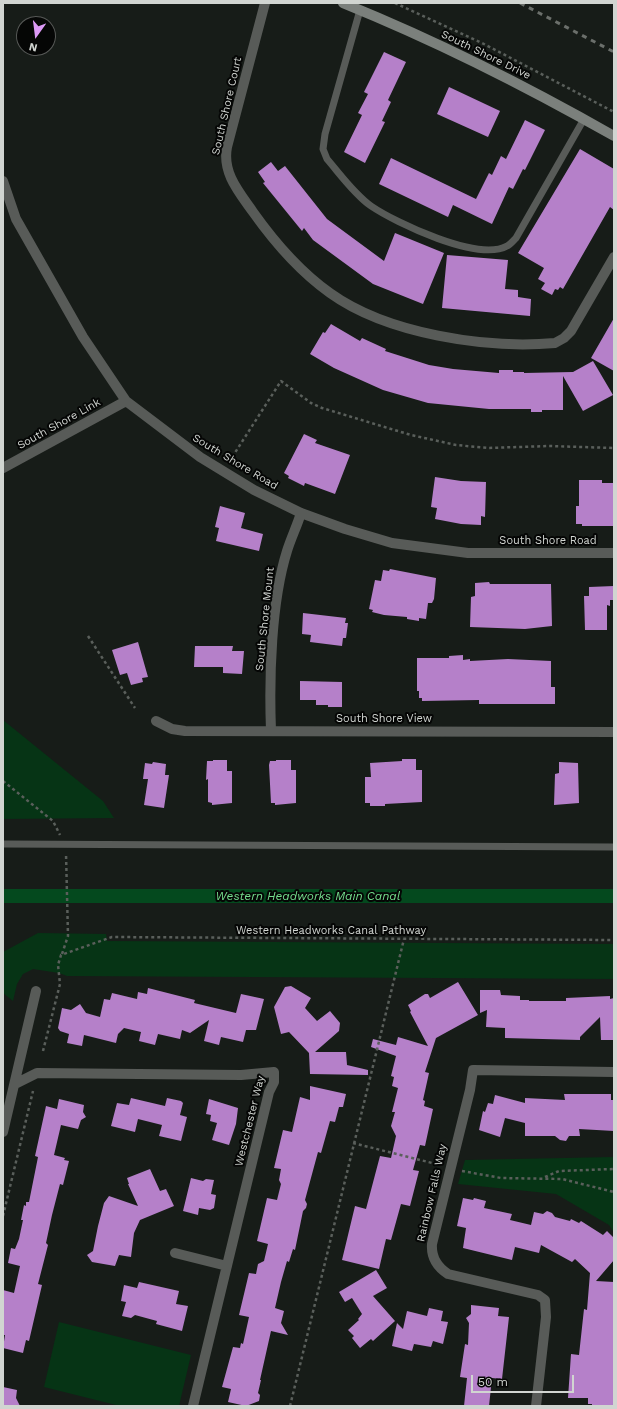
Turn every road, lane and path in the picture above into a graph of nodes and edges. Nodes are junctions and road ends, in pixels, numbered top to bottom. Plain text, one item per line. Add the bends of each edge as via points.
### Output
1 (265, 3) edge
2 (343, 3) edge
3 (395, 3) edge
4 (360, 10) junction
5 (614, 112) edge
6 (584, 119) junction
7 (614, 136) edge
8 (3, 181) edge
9 (614, 257) edge
10 (126, 401) junction
11 (614, 448) edge
12 (229, 462) dead end
13 (3, 468) edge
14 (301, 513) junction
15 (614, 553) edge
16 (88, 636) dead end
17 (135, 708) dead end
18 (156, 721) dead end
19 (271, 731) junction
20 (614, 732) edge
21 (3, 781) edge
22 (3, 844) edge
23 (66, 845) junction
24 (614, 847) edge
25 (404, 939) junction
26 (614, 940) edge
27 (61, 955) junction
28 (36, 991) dead end
29 (43, 1052) dead end
30 (614, 1072) edge
31 (15, 1084) junction
32 (33, 1091) dead end
33 (3, 1132) edge
34 (353, 1143) junction
35 (440, 1165) dead end
36 (614, 1169) edge
37 (462, 1171) dead end
38 (543, 1178) junction
39 (614, 1192) edge
40 (3, 1216) edge
41 (175, 1253) dead end
42 (227, 1266) junction
43 (193, 1406) edge
44 (290, 1406) edge
45 (536, 1406) edge

1 - 9 street, South Shore Court via 226,151 228,173 266,232 283,252 331,294 389,322 432,335 481,342 555,343 570,331
2 - 4 street, South Shore Drive
3 - 5 path via 482,43
4 - 6 street, South Shore Drive via 456,52
4 - 6 lane via 327,126 323,149 327,159 370,205 398,220 435,238 464,247 492,250 507,246 516,238
6 - 7 street, South Shore Drive
8 - 10 street, South Shore Road via 16,219 83,337
10 - 13 street, South Shore Link
10 - 14 street, South Shore Road via 200,457 254,490
11 - 12 path via 488,448 437,442 322,408 281,381
14 - 15 street, South Shore Road via 392,543 432,549 468,553
14 - 19 street, South Shore Mount via 287,550 278,595 271,669
16 - 17 path
18 - 19 street, South Shore View via 172,729 185,731
19 - 20 street, South Shore View
21 - 23 path via 53,821
22 - 23 lane
23 - 24 lane
23 - 27 path via 68,936
25 - 26 path, Western Headworks Canal Pathway
25 - 27 path, Western Headworks Canal Pathway via 112,937
25 - 34 path
27 - 29 path via 58,965 60,984
28 - 31 street
30 - 45 street, Rainbow Falls Way via 473,1070 432,1244 435,1262 439,1269 448,1274 538,1295 545,1300 546,1317
31 - 33 street
31 - 42 street, Westchester Way via 37,1073 241,1075 274,1072 274,1082 269,1092
32 - 40 path
34 - 35 path
34 - 44 path
36 - 38 path via 559,1171
37 - 38 path via 501,1178
38 - 39 path via 562,1178
41 - 42 street
42 - 43 street, Westchester Way

